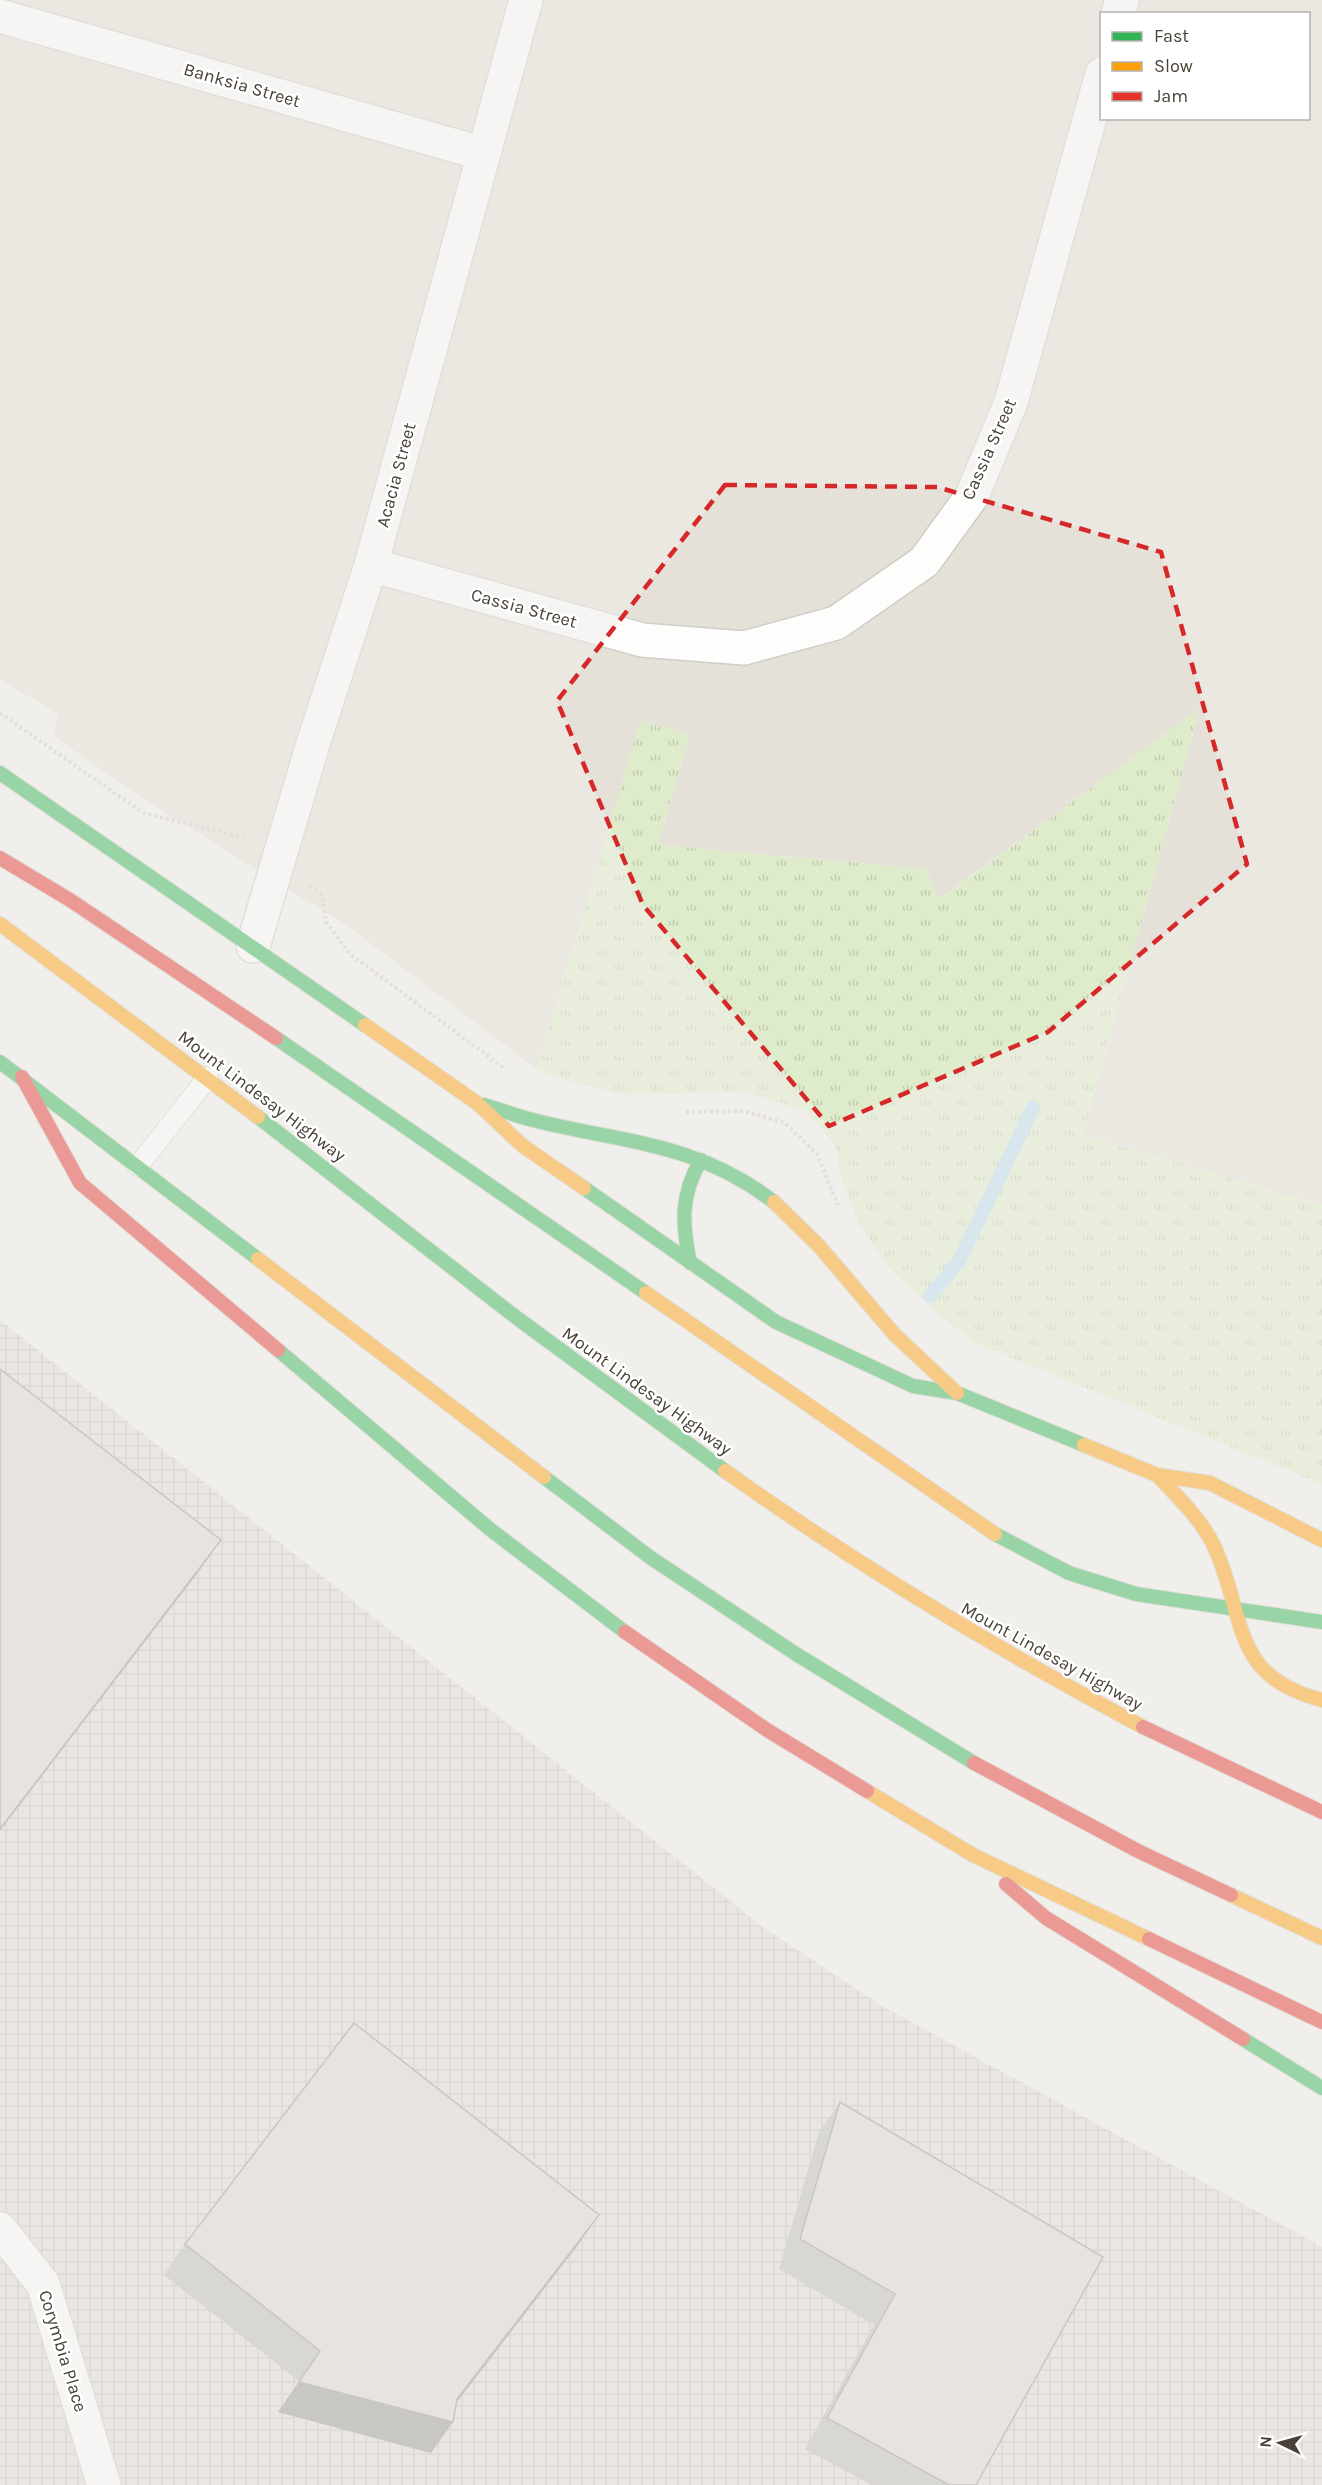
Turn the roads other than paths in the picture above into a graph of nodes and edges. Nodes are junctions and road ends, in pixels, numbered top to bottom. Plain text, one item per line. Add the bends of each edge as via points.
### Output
1 (526, 0) edge
2 (0, 16) edge
3 (1100, 78) edge
4 (484, 154) junction
5 (371, 566) junction
6 (0, 773) edge
7 (0, 858) edge
8 (0, 924) edge
9 (253, 946) junction
10 (0, 1062) edge
11 (22, 1077) junction
12 (208, 1077) junction
13 (477, 1103) junction
14 (701, 1160) junction
15 (138, 1166) junction
16 (690, 1263) junction
17 (957, 1393) junction
18 (1157, 1475) junction
19 (1322, 1540) edge
20 (1233, 1607) junction
21 (1322, 1622) edge
22 (1322, 1700) edge
23 (1322, 1812) edge
24 (973, 1855) junction
25 (1322, 1938) edge
26 (1322, 2022) edge
27 (1322, 2088) edge
28 (0, 2229) edge
29 (104, 2485) edge

1 - 4 street, Acacia Street
2 - 4 street, Banksia Street
3 - 5 street, Cassia Street via 1011,402 972,496 924,562 836,623 744,648 642,640
4 - 5 street, Acacia Street
5 - 9 street, Acacia Street
6 - 9 main road
7 - 20 main road via 273,1035 959,1513 1054,1566 1093,1581 1156,1598
8 - 12 main road, Mount Lindesay Highway
9 - 13 main road
10 - 11 main road
11 - 15 main road
11 - 24 main road via 80,1183 491,1530 621,1629 767,1730
12 - 15 lane
12 - 23 main road, Mount Lindesay Highway via 551,1343 693,1449 830,1543 958,1625 1096,1703 1226,1770
13 - 14 main road via 537,1121 658,1144
13 - 16 main road via 523,1146
14 - 16 main road via 683,1195 681,1215
14 - 17 main road via 773,1201 819,1245 894,1334
15 - 25 main road via 651,1558 796,1654 971,1762 1138,1851
16 - 17 main road via 776,1322 913,1386
17 - 18 main road
18 - 19 main road via 1210,1483
18 - 20 main road via 1197,1517 1225,1575
20 - 21 main road
20 - 22 main road via 1252,1656 1268,1676 1290,1690
24 - 26 main road
24 - 27 main road via 1046,1918
28 - 29 street, Corymbia Place via 43,2284

